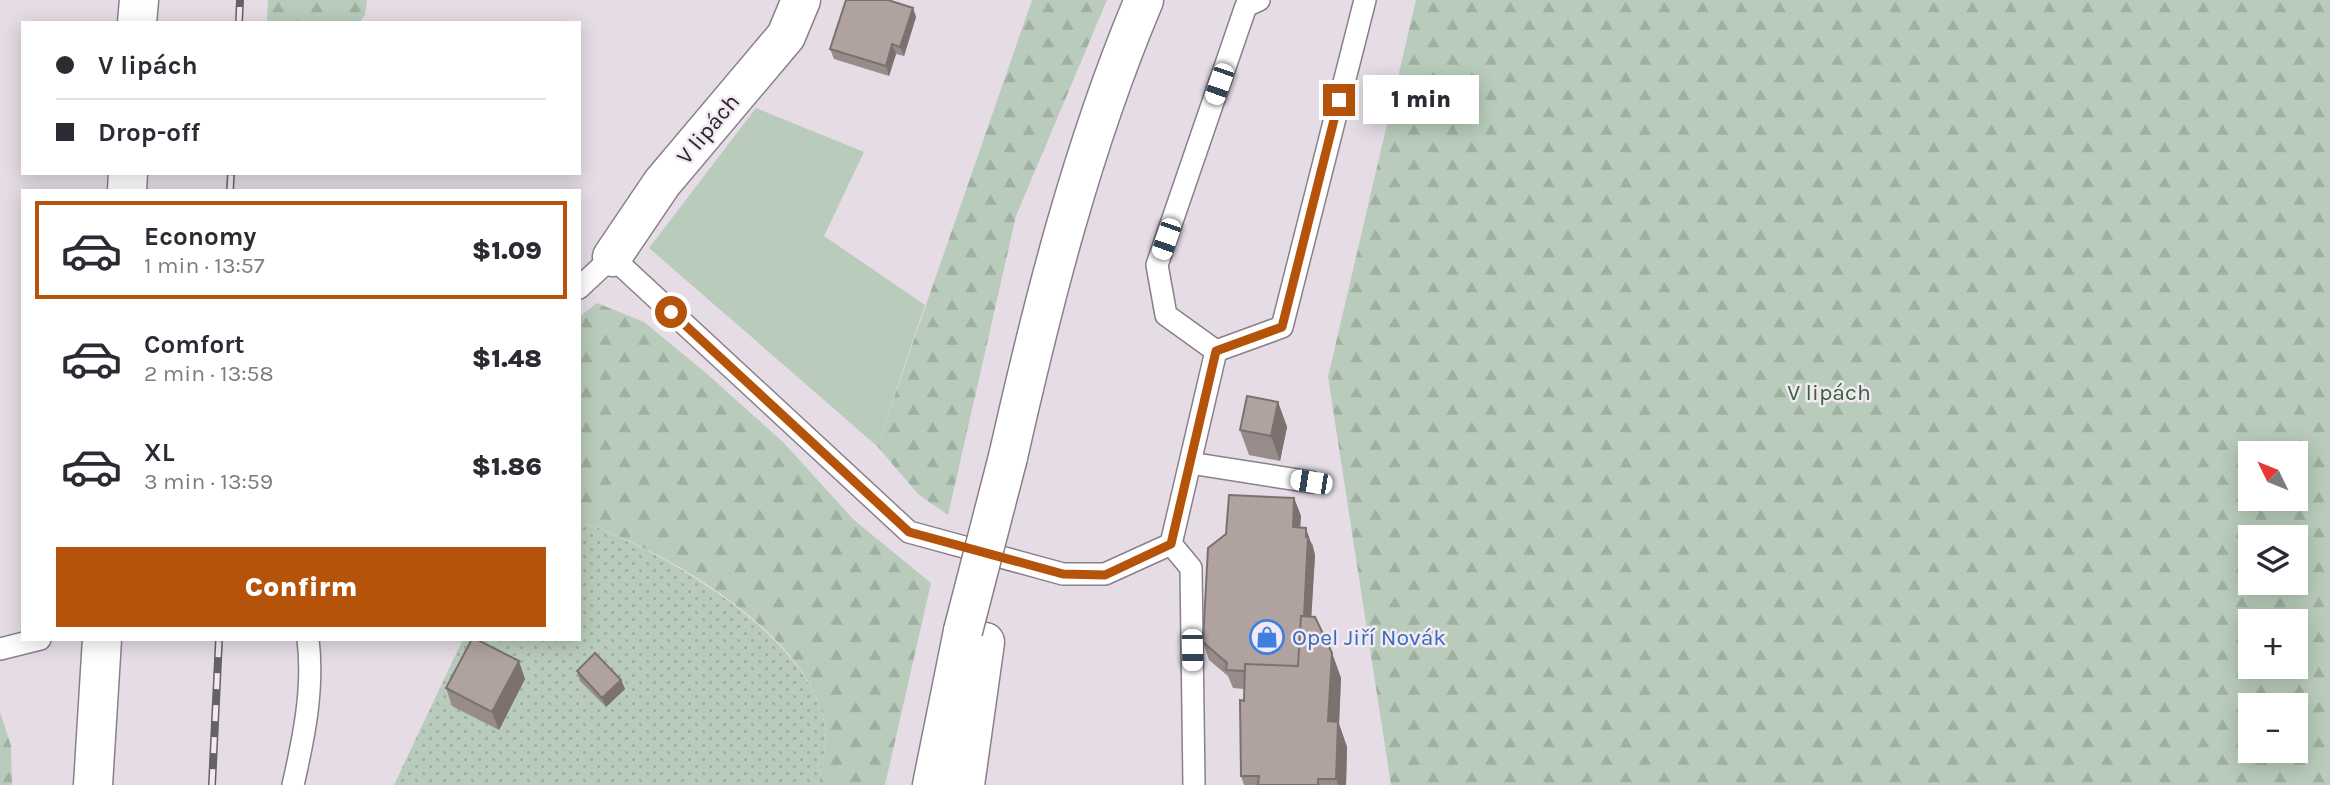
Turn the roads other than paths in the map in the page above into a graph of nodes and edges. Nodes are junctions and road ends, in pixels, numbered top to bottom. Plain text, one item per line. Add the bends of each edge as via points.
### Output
1 (139, 0) edge
2 (801, 0) edge
3 (1144, 0) edge
4 (1153, 0) edge
5 (1259, 0) edge
6 (1365, 0) edge
7 (137, 21) edge
8 (1124, 46) junction
9 (612, 257) junction
10 (581, 286) edge
11 (1216, 351) junction
12 (1190, 463) junction
13 (1311, 482) dead end
14 (1171, 544) junction
15 (975, 632) junction
16 (32, 641) edge
17 (103, 641) edge
18 (308, 641) edge
19 (0, 649) edge
20 (93, 785) edge
21 (293, 785) edge
22 (932, 785) edge
23 (965, 785) edge
24 (1194, 785) edge

1 - 7 main road
2 - 9 main road, V lipách via 786,36 662,183
3 - 8 main road
4 - 8 main road
5 - 11 lane via 1246,6 1157,265 1166,315
6 - 11 lane via 1282,327
8 - 15 main road, bridge via 1057,255 1008,457
9 - 10 lane, V lipách
9 - 14 lane via 909,532 1063,574 1105,575
11 - 12 lane
12 - 13 lane
12 - 14 lane
14 - 24 lane via 1191,568
15 - 22 main road
15 - 23 main road
16 - 19 lane
17 - 20 main road
18 - 21 lane via 306,726

